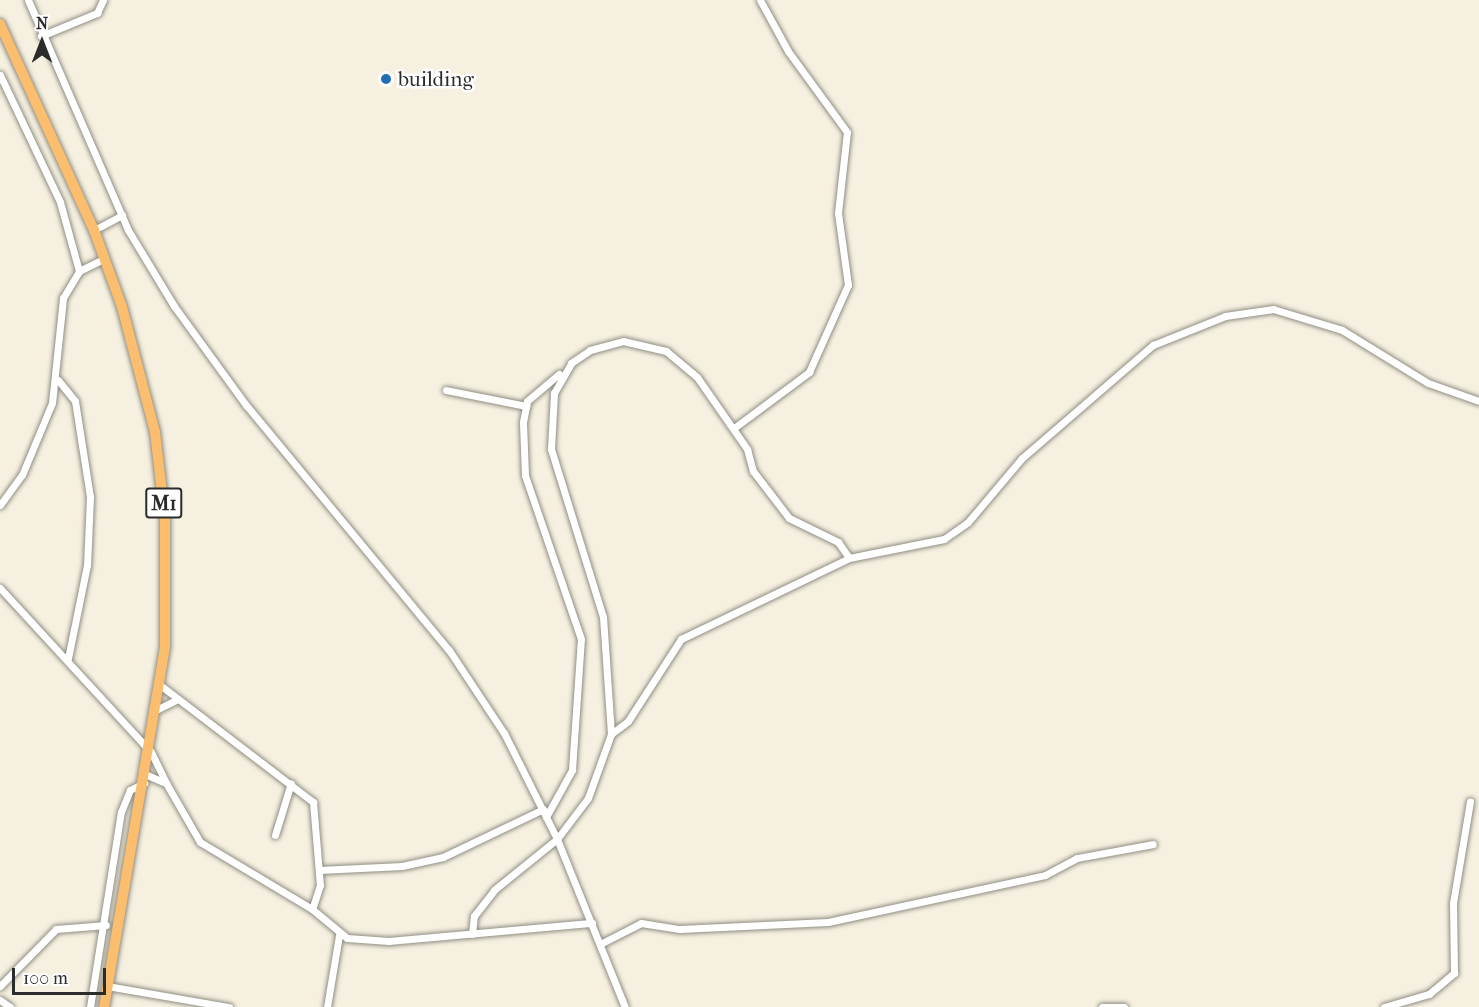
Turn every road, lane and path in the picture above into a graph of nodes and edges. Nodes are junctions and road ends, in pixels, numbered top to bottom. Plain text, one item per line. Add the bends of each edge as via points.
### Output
1 (28, 0) edge
2 (103, 0) edge
3 (760, 0) edge
4 (0, 24) edge
5 (41, 36) junction
6 (0, 75) edge
7 (122, 215) junction
8 (94, 230) junction
9 (104, 259) junction
10 (79, 271) junction
11 (561, 373) junction
12 (58, 380) junction
13 (446, 390) dead end
14 (1479, 401) edge
15 (526, 406) junction
16 (734, 428) junction
17 (0, 505) edge
18 (849, 558) junction
19 (0, 588) edge
20 (68, 658) junction
21 (160, 685) junction
22 (176, 700) junction
23 (156, 710) junction
24 (611, 734) junction
25 (151, 752) junction
26 (146, 779) junction
27 (166, 783) junction
28 (291, 783) junction
29 (1470, 801) dead end
30 (544, 813) junction
31 (275, 835) dead end
32 (557, 839) junction
33 (1153, 844) dead end
34 (319, 870) junction
35 (312, 909) junction
36 (592, 923) junction
37 (106, 926) junction
38 (472, 934) junction
39 (339, 935) junction
40 (600, 944) junction
41 (0, 986) edge
42 (107, 986) junction
43 (0, 1000) edge
44 (10, 1007) edge
45 (90, 1007) edge
46 (104, 1007) edge
47 (229, 1007) edge
48 (327, 1007) edge
49 (625, 1007) edge
50 (1102, 1007) edge
51 (1124, 1007) edge
52 (1384, 1007) edge

1 - 5 street
2 - 5 street via 97,13
3 - 16 street via 788,51 847,132 838,213 848,285 809,372
4 - 8 highway, M1
5 - 7 street
6 - 10 street via 60,202
7 - 8 street
7 - 30 street via 206,353 473,683
8 - 9 highway, M1
9 - 10 street
9 - 21 highway, M1 via 122,307 159,462 168,601
10 - 12 street via 60,311
11 - 15 street
11 - 16 street via 608,344 653,345 688,368
11 - 24 street via 552,408 552,449 603,616
12 - 17 street via 28,461
12 - 20 street via 75,401 90,497 87,565
13 - 15 street
14 - 18 street via 1428,383 1342,330 1273,309 1248,310 1198,324 1144,351 1022,458 968,522 944,539
15 - 30 street via 525,475 581,639 572,770
16 - 18 street via 753,471 789,518 838,542
18 - 24 street via 681,639 628,721
19 - 20 street
20 - 25 street
21 - 22 street
21 - 23 highway, M1
22 - 23 street
22 - 28 street
23 - 25 highway, M1
24 - 32 street via 598,781
25 - 26 highway, M1
25 - 27 street
26 - 27 street
26 - 37 street via 130,790 121,812
26 - 42 highway, M1
27 - 35 street via 200,842
28 - 31 street
28 - 34 street via 313,802
29 - 52 street via 1453,903 1454,973 1429,994
30 - 32 street
30 - 34 street via 443,857 402,866
32 - 36 street
32 - 38 street via 494,890 474,916
33 - 40 street via 1077,858 1044,875 828,922 680,929 641,923
34 - 35 street
35 - 39 street
36 - 38 street
36 - 40 street
37 - 41 street via 56,929
37 - 45 street
38 - 39 street via 389,941
39 - 48 street
40 - 49 street
42 - 46 highway, M1
42 - 47 street
43 - 44 street
50 - 51 street

